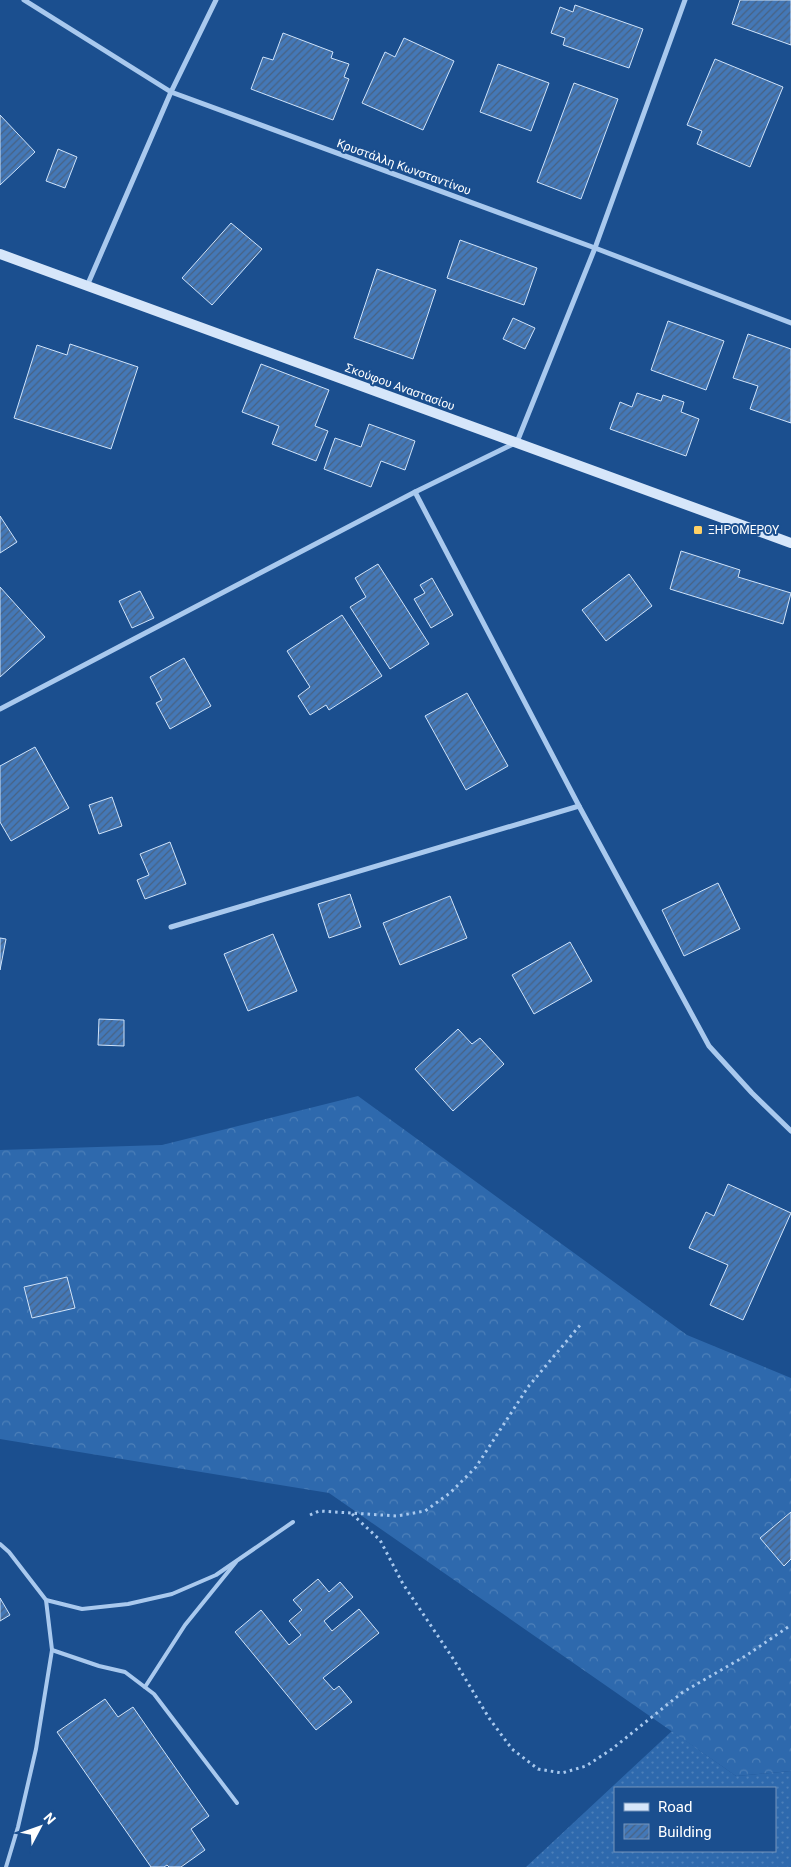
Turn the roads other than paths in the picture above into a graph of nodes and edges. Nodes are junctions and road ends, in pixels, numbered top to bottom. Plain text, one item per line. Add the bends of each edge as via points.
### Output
1 (24, 0) edge
2 (216, 0) edge
3 (685, 0) edge
4 (171, 92) junction
5 (595, 248) junction
6 (0, 254) edge
7 (86, 286) junction
8 (791, 323) edge
9 (517, 442) junction
10 (415, 492) junction
11 (791, 543) edge
12 (0, 709) edge
13 (579, 806) junction
14 (171, 927) dead end
15 (791, 1131) edge
16 (293, 1522) road end
17 (0, 1544) edge
18 (240, 1559) junction
19 (46, 1600) junction
20 (52, 1650) junction
21 (145, 1687) junction
22 (236, 1803) dead end
23 (6, 1867) edge

1 - 4 street, Κρυστάλλη Κωνσταντίνου
2 - 4 street
3 - 5 street
4 - 5 street, Κρυστάλλη Κωνσταντίνου
4 - 7 street
5 - 8 street, Κρυστάλλη Κωνσταντίνου
5 - 9 street
6 - 7 main road, Σκούφου Αναστασίου
7 - 9 main road, Σκούφου Αναστασίου
9 - 10 street
9 - 11 main road, Σκούφου Αναστασίου
10 - 12 street
10 - 13 street
13 - 14 street
13 - 15 street via 709,1046
16 - 18 lane
17 - 19 lane
18 - 19 lane via 216,1575 172,1594 128,1604 82,1608
18 - 21 lane via 185,1625
19 - 20 lane
20 - 21 lane via 125,1672
20 - 23 lane via 36,1749
21 - 22 lane via 154,1694

